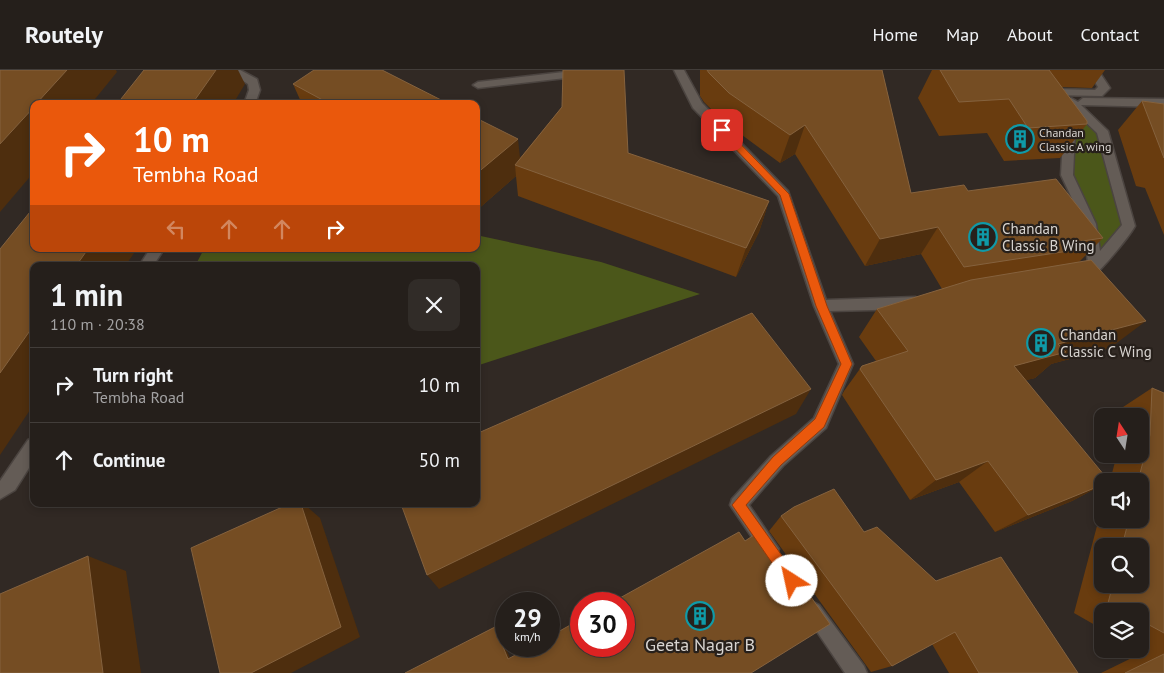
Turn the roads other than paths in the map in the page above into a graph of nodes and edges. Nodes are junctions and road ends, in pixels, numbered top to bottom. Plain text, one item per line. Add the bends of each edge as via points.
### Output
1 (231, 70) edge
2 (610, 70) edge
3 (678, 70) edge
4 (1093, 70) edge
5 (478, 84) dead end
6 (1048, 92) edge
7 (251, 100) edge
8 (1070, 102) junction
9 (1164, 103) edge
10 (1095, 266) junction
11 (1064, 282) edge
12 (929, 302) edge
13 (821, 306) junction
14 (30, 451) edge
15 (0, 491) edge
16 (778, 561) edge
17 (806, 601) edge
18 (857, 673) edge

1 - 7 street via 256,85
2 - 5 street
3 - 13 street via 697,105 784,194
4 - 6 street via 1104,88 1098,94
8 - 9 street
8 - 10 street via 1067,175 1090,224
8 - 10 street via 1102,131 1129,226
10 - 11 street via 1082,279
12 - 13 street
13 - 16 street via 846,364 833,398 820,423 777,461 738,505
14 - 15 street via 9,484
17 - 18 street

